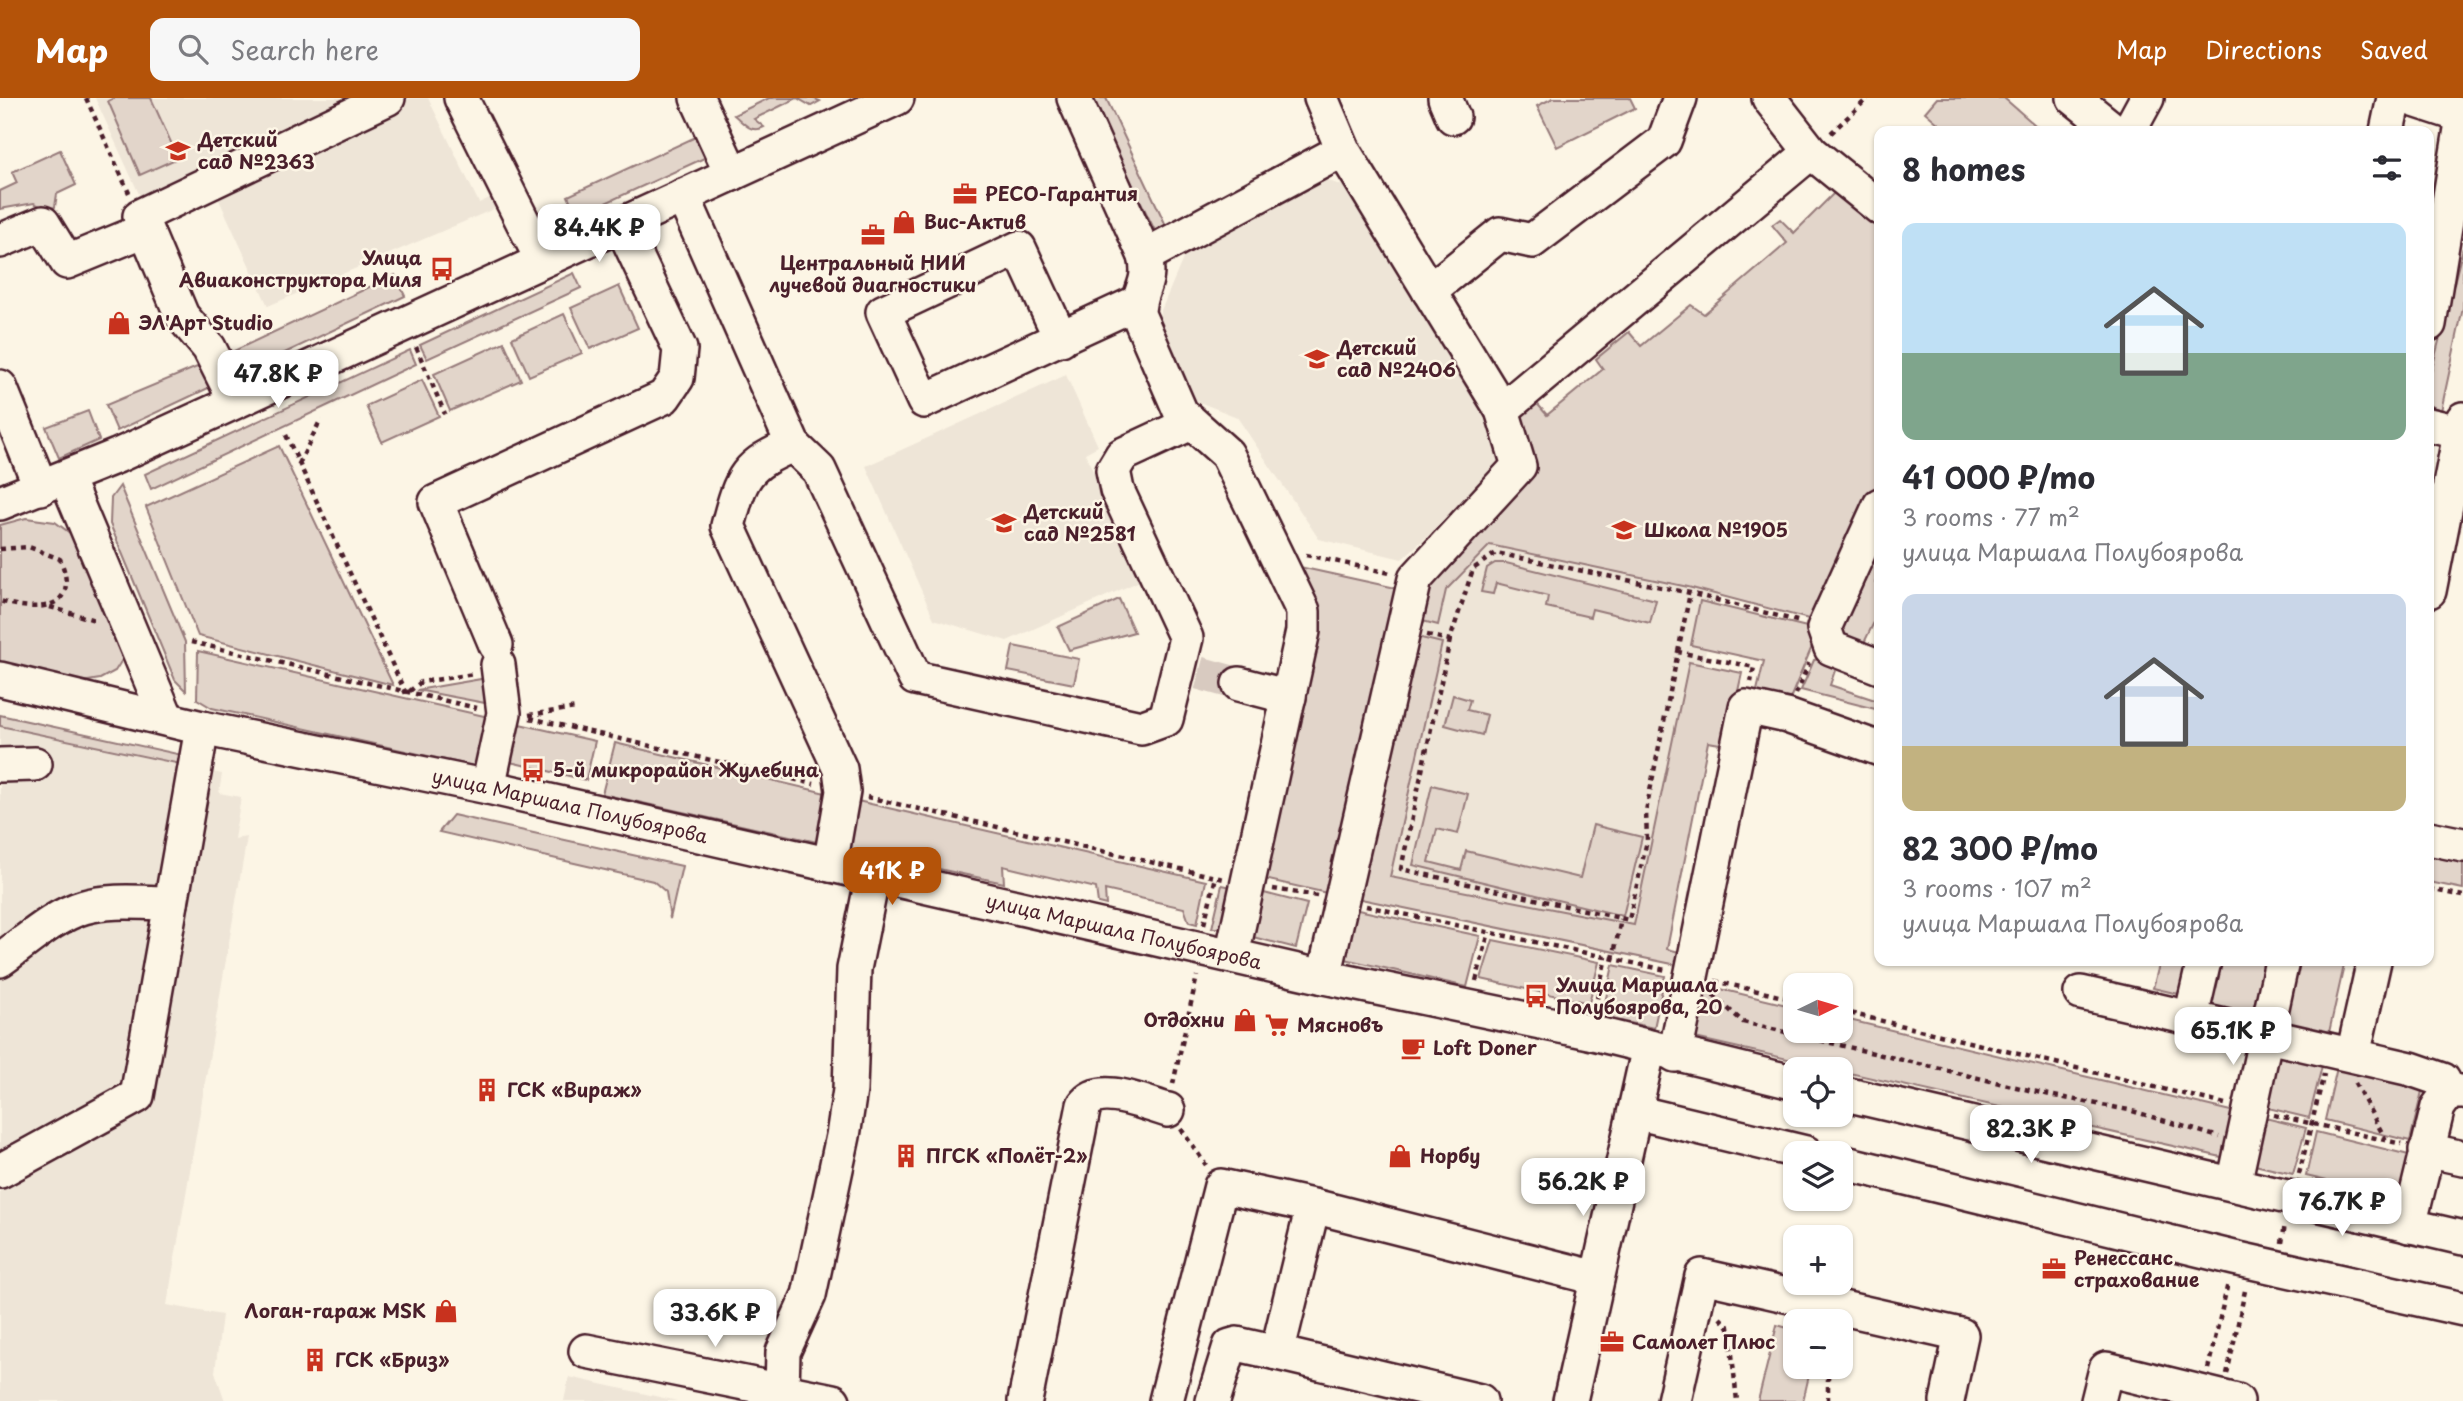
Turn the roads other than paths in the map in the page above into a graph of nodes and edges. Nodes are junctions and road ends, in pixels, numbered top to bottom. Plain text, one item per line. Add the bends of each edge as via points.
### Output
1 (388, 98) edge
2 (461, 98) edge
3 (697, 98) edge
4 (897, 98) edge
5 (1074, 98) edge
6 (1321, 98) edge
7 (1680, 98) edge
8 (1769, 98) edge
9 (2074, 98) edge
10 (2147, 98) edge
11 (2394, 98) edge
12 (2408, 98) edge
13 (2463, 116) edge
14 (2109, 126) edge
15 (2132, 126) edge
16 (2388, 126) edge
17 (1343, 150) junction
18 (1811, 152) junction
19 (732, 174) junction
20 (683, 196) junction
21 (1874, 203) edge
22 (142, 223) junction
23 (621, 224) junction
24 (0, 241) edge
25 (1145, 256) junction
26 (542, 260) junction
27 (1429, 290) junction
28 (2434, 293) edge
29 (1138, 302) junction
30 (1061, 339) junction
31 (0, 387) edge
32 (235, 400) junction
33 (1502, 410) junction
34 (1191, 423) junction
35 (2454, 427) edge
36 (793, 445) junction
37 (53, 483) junction
38 (0, 503) edge
39 (1874, 518) edge
40 (2434, 558) edge
41 (1874, 665) edge
42 (0, 679) edge
43 (1239, 684) tunnel mouth
44 (1289, 696) junction
45 (167, 719) junction
46 (202, 728) junction
47 (1874, 746) edge
48 (35, 764) dead end
49 (0, 765) edge
50 (488, 787) junction
51 (2434, 839) edge
52 (2463, 845) edge
53 (830, 865) junction
54 (873, 875) junction
55 (171, 903) junction
56 (1232, 955) junction
57 (0, 960) edge
58 (2203, 966) edge
59 (2281, 966) edge
60 (2373, 966) edge
61 (1324, 977) junction
62 (2081, 993) dead end
63 (2191, 1017) junction
64 (2267, 1034) junction
65 (1662, 1051) junction
66 (2353, 1055) junction
67 (1783, 1080) edge
68 (2456, 1092) edge
69 (1853, 1096) edge
70 (1168, 1110) road end
71 (1635, 1112) junction
72 (1783, 1148) edge
73 (2426, 1150) junction
74 (2463, 1158) edge
75 (1853, 1165) edge
76 (0, 1171) edge
77 (2234, 1184) junction
78 (1313, 1206) junction
79 (2409, 1226) junction
80 (2463, 1238) edge
81 (1597, 1278) junction
82 (2463, 1309) edge
83 (586, 1351) dead end
84 (1277, 1353) junction
85 (782, 1390) junction
86 (2221, 1396) edge
87 (832, 1401) edge
88 (1025, 1401) edge
89 (1167, 1401) edge
90 (1213, 1401) edge
91 (1480, 1401) edge
92 (1570, 1401) edge
93 (1674, 1401) edge
94 (1947, 1401) edge
95 (2098, 1401) edge

1 - 22 street
2 - 26 street
3 - 19 street
4 - 19 street
5 - 25 street
6 - 17 street
7 - 27 street via 1664,141 1532,242 1500,234
8 - 18 street
9 - 14 street
10 - 15 street
11 - 16 street
12 - 13 street
13 - 28 street
17 - 25 street
17 - 27 street
18 - 21 street
18 - 33 street
19 - 20 street
20 - 23 street
20 - 36 street
22 - 24 street via 67,261 43,223
22 - 32 street via 182,316 196,320
23 - 26 street
23 - 50 street via 680,349 677,378 664,397 436,502 497,655 504,713
25 - 29 street via 1149,274
26 - 32 street
27 - 33 street
29 - 30 street
29 - 34 street via 1138,314 1181,414
30 - 30 street via 924,401 883,312 1019,248
31 - 37 street
32 - 37 street
33 - 61 street via 1519,466 1415,579
34 - 36 street via 1122,456 1114,470 1117,490 1186,638 1189,671 1166,719 1141,728 915,678 819,470
34 - 44 street via 1227,454 1303,611
35 - 40 street
36 - 53 street via 759,459 738,487 728,526 840,769 844,791
37 - 38 street
37 - 45 street via 128,628
39 - 41 street via 1824,628 1831,648
42 - 45 street, улица Маршала Полубоярова
43 - 44 street
44 - 56 street via 1232,881
45 - 46 street, улица Маршала Полубоярова
46 - 50 street, улица Маршала Полубоярова
46 - 55 street
47 - 65 street via 1746,707 1690,975
48 - 49 street
50 - 53 street, улица Маршала Полубоярова
51 - 52 street
53 - 54 street, улица Маршала Полубоярова
54 - 56 street, улица Маршала Полубоярова
54 - 85 street via 854,968 850,1090 843,1136 809,1295 783,1352
55 - 57 street via 108,902 82,908 59,918
55 - 76 street via 137,1096
56 - 61 street, улица Маршала Полубоярова
58 - 63 street
59 - 64 street
60 - 66 street
61 - 65 street, улица Маршала Полубоярова
62 - 63 street
63 - 64 street
64 - 66 street
64 - 77 street
65 - 67 street, улица Маршала Полубоярова
65 - 71 street
66 - 68 street via 2443,1080
68 - 73 street via 2438,1107
69 - 77 street
70 - 88 street via 1102,1093 1084,1105
71 - 72 street
71 - 81 street
73 - 74 street
73 - 79 street
75 - 82 street
77 - 79 street
78 - 81 street
78 - 84 street
78 - 89 street via 1221,1186
79 - 80 street
81 - 92 street
83 - 85 street
84 - 90 street via 1230,1346
84 - 91 street
85 - 87 street
86 - 95 street via 2106,1369
93 - 94 street via 1702,1276 1961,1335

